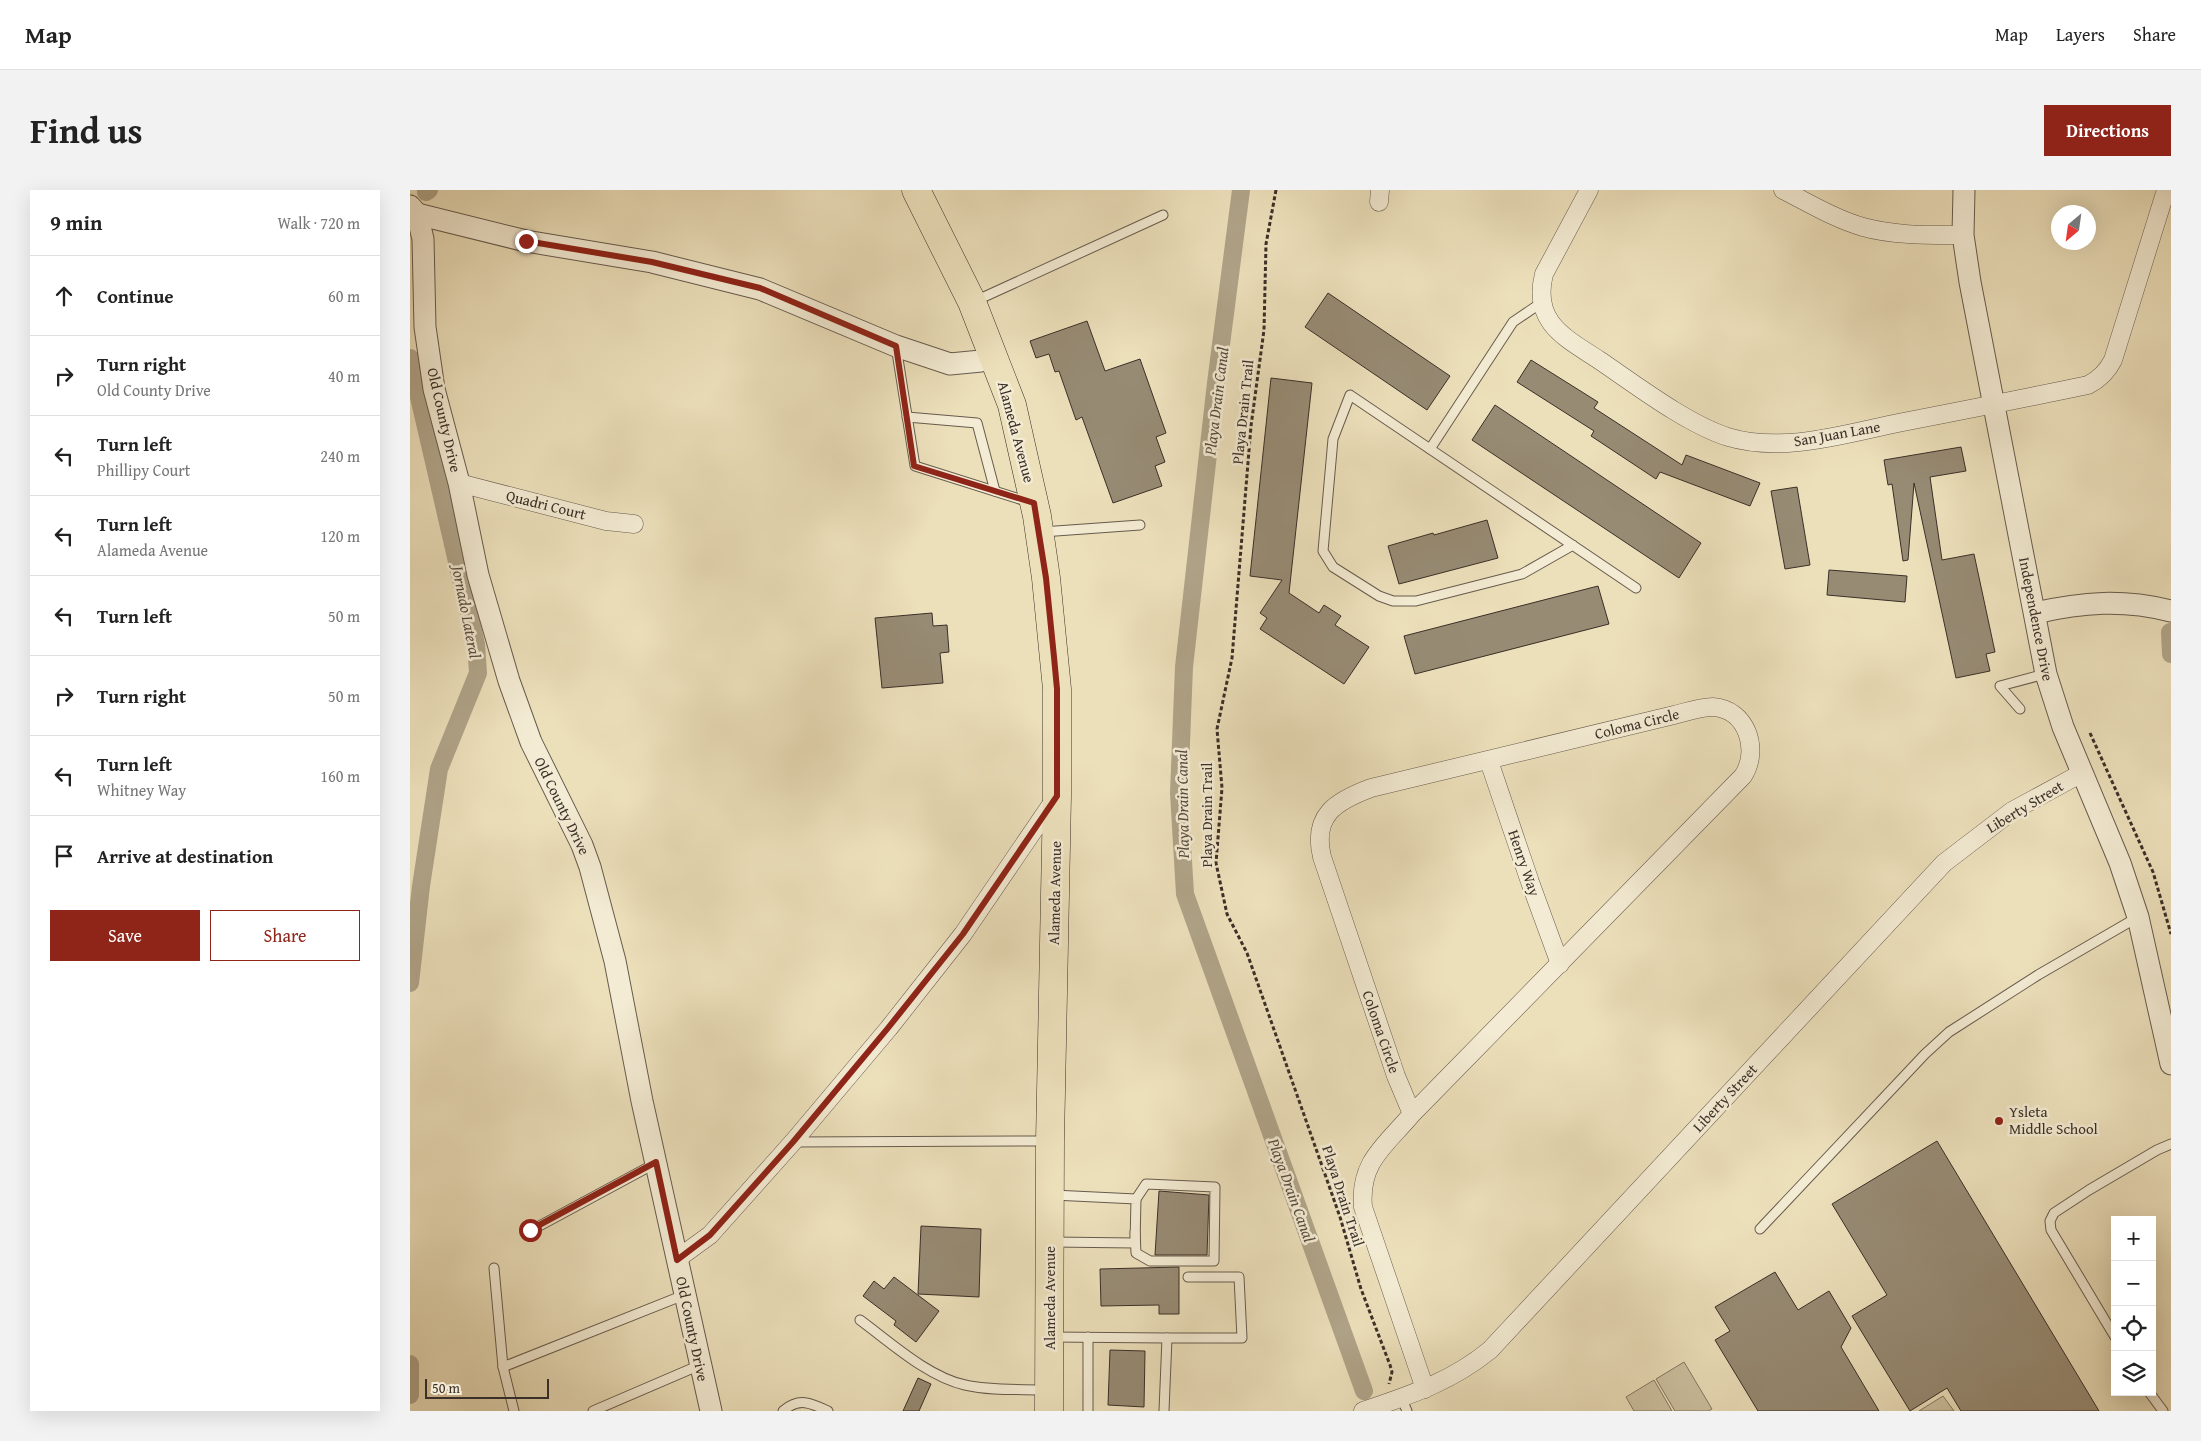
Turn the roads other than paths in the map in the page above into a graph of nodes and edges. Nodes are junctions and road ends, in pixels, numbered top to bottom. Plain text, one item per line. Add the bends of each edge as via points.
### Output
1 (916, 190) edge
2 (1589, 190) edge
3 (1783, 190) edge
4 (1964, 190) edge
5 (2166, 190) edge
6 (414, 210) edge
7 (1163, 215) dead end
8 (1963, 235) junction
9 (972, 302) junction
10 (1541, 303) junction
11 (896, 346) junction
12 (994, 357) junction
13 (1992, 405) junction
14 (907, 418) junction
15 (1430, 449) junction
16 (458, 483) junction
17 (995, 491) junction
18 (1034, 503) junction
19 (634, 524) dead end
20 (1140, 525) dead end
21 (1040, 532) junction
22 (1573, 545) junction
23 (1636, 588) dead end
24 (2171, 612) edge
25 (2035, 613) junction
26 (2046, 674) junction
27 (2020, 709) dead end
28 (1489, 761) junction
29 (2082, 773) junction
30 (1057, 796) junction
31 (2138, 917) junction
32 (1560, 964) junction
33 (2171, 1064) edge
34 (1412, 1114) junction
35 (1050, 1141) junction
36 (793, 1142) junction
37 (2171, 1144) edge
38 (656, 1162) junction
39 (1050, 1195) junction
40 (1136, 1199) junction
41 (1760, 1229) dead end
42 (530, 1230) dead end
43 (1135, 1232) junction
44 (1050, 1242) junction
45 (677, 1260) junction
46 (494, 1268) dead end
47 (1188, 1277) dead end
48 (685, 1294) junction
49 (860, 1320) dead end
50 (2111, 1330) edge
51 (1050, 1337) junction
52 (1088, 1337) junction
53 (1167, 1338) junction
54 (700, 1365) junction
55 (503, 1367) junction
56 (1425, 1389) junction
57 (2152, 1396) edge
58 (1049, 1401) edge
59 (1404, 1404) edge
60 (514, 1411) edge
61 (593, 1411) edge
62 (711, 1411) edge
63 (783, 1411) edge
64 (828, 1411) edge
65 (1088, 1411) edge
66 (1164, 1411) edge
67 (1363, 1411) edge
68 (2163, 1411) edge

1 - 9 main road, Alameda Avenue
2 - 10 street via 1544,274
3 - 8 street via 1864,228 1899,234
4 - 8 street, Independence Drive
5 - 13 street, San Juan Lane via 2108,370 2088,385
6 - 11 street via 526,241 652,262 760,288
6 - 16 street, Old County Drive via 422,239 425,327 434,389
7 - 9 lane
8 - 13 street, Independence Drive
9 - 12 main road, Alameda Avenue
10 - 13 street, San Juan Lane via 1551,325 1593,356 1708,429 1750,442 1805,441
10 - 15 lane via 1513,322
11 - 12 street via 950,364
11 - 14 lane
12 - 18 main road, Alameda Avenue via 1012,405
13 - 25 street, Independence Drive
14 - 17 lane via 914,466
14 - 17 lane via 977,423
15 - 22 lane
15 - 22 lane via 1350,395 1333,439 1323,551 1333,567 1379,596 1393,601 1416,601 1522,574
16 - 19 street, Quadri Court via 606,521
16 - 38 street, Old County Drive via 478,575 509,681 531,742 590,867 615,961
17 - 18 lane
18 - 21 main road, Alameda Avenue
20 - 21 lane
21 - 30 main road, Alameda Avenue via 1057,689
22 - 23 lane
24 - 25 street via 2147,605 2108,602
25 - 26 street, Independence Drive
26 - 27 lane via 2000,686
26 - 29 street, Independence Drive
28 - 32 street, Henry Way
28 - 32 street, Coloma Circle via 1709,708 1727,711 1741,722 1751,742 1752,756 1743,776
28 - 34 street, Coloma Circle via 1371,788 1348,797 1330,811 1320,833 1322,857 1396,1076
29 - 31 street, Independence Drive via 2120,863
29 - 56 street, Liberty Street via 2012,811 1944,863 1490,1350 1467,1368
30 - 35 main road, Alameda Avenue
30 - 36 street via 963,934
31 - 33 street, Independence Drive
31 - 41 lane via 2038,974 1949,1032
32 - 34 street, Coloma Circle
34 - 56 street, Coloma Circle via 1372,1161 1364,1176 1362,1191 1363,1207
35 - 36 lane
35 - 39 main road, Alameda Avenue
36 - 45 street via 710,1235
37 - 50 lane via 2089,1190 2054,1213 2050,1221 2051,1230
38 - 42 lane
38 - 45 street, Old County Drive
39 - 40 lane
39 - 44 main road, Alameda Avenue
40 - 43 lane
40 - 43 lane via 1146,1184 1215,1187 1214,1261 1150,1261 1136,1253
43 - 44 lane via 1135,1243
44 - 51 main road, Alameda Avenue
45 - 48 street, Old County Drive
46 - 55 lane
47 - 53 lane via 1240,1277 1242,1338
48 - 54 street, Old County Drive
48 - 55 lane
49 - 58 lane via 944,1378
51 - 52 lane
51 - 58 main road, Alameda Avenue
52 - 53 lane
52 - 65 lane
53 - 66 lane
54 - 61 lane
54 - 62 street, Old County Drive
55 - 60 lane
56 - 59 street, Liberty Street
57 - 68 lane
59 - 67 street, Liberty Street
63 - 64 lane via 798,1402 809,1402

